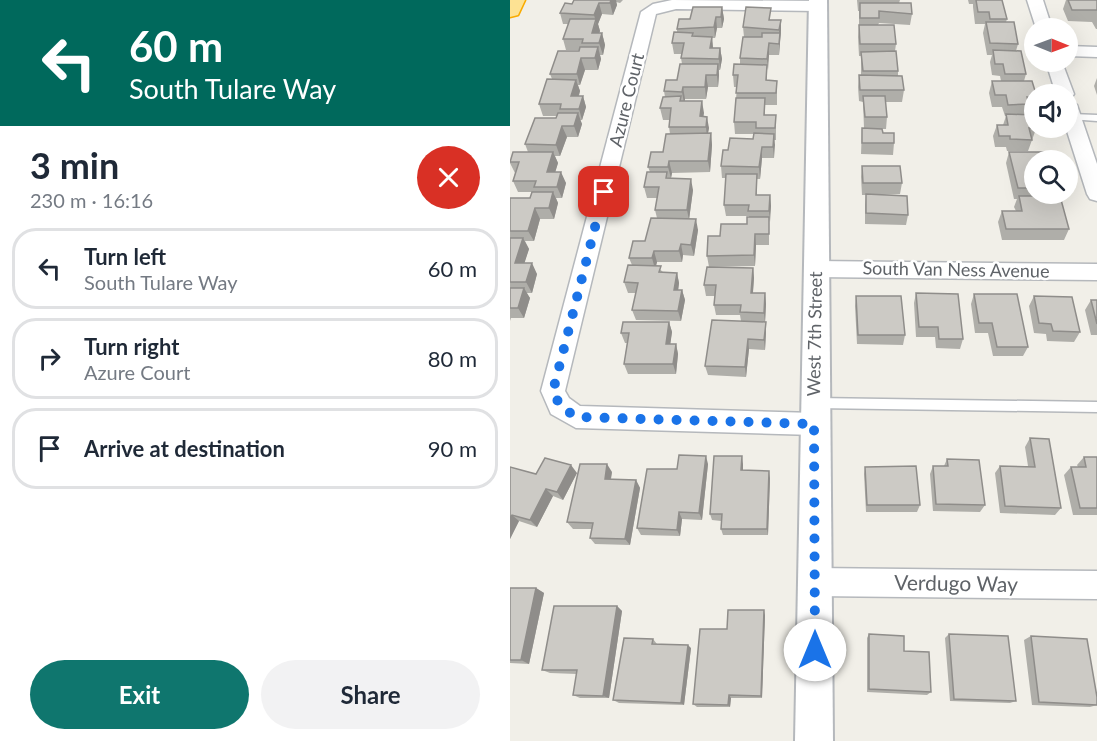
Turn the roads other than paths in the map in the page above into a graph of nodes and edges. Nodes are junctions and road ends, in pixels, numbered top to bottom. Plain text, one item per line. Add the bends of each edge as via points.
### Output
1 (514, 0) edge
2 (1035, 0) edge
3 (818, 3) edge
4 (510, 10) edge
5 (1041, 18) edge
6 (1078, 51) edge
7 (1097, 52) edge
8 (1078, 113) edge
9 (1097, 118) edge
10 (1078, 136) edge
11 (1097, 194) edge
12 (816, 269) junction
13 (1097, 272) edge
14 (1097, 407) edge
15 (814, 414) junction
16 (815, 582) junction
17 (1097, 585) edge
18 (814, 741) edge

1 - 4 highway
2 - 5 street
3 - 12 street, West 7th Street
3 - 15 street, Azure Court via 676,4 649,12 553,391 560,406 576,417
6 - 7 street
8 - 9 lane
10 - 11 street
12 - 13 street, South Van Ness Avenue
12 - 15 street, West 7th Street
14 - 15 lane
15 - 16 street, West 7th Street
16 - 17 street, Verdugo Way
16 - 18 street, West 7th Street

